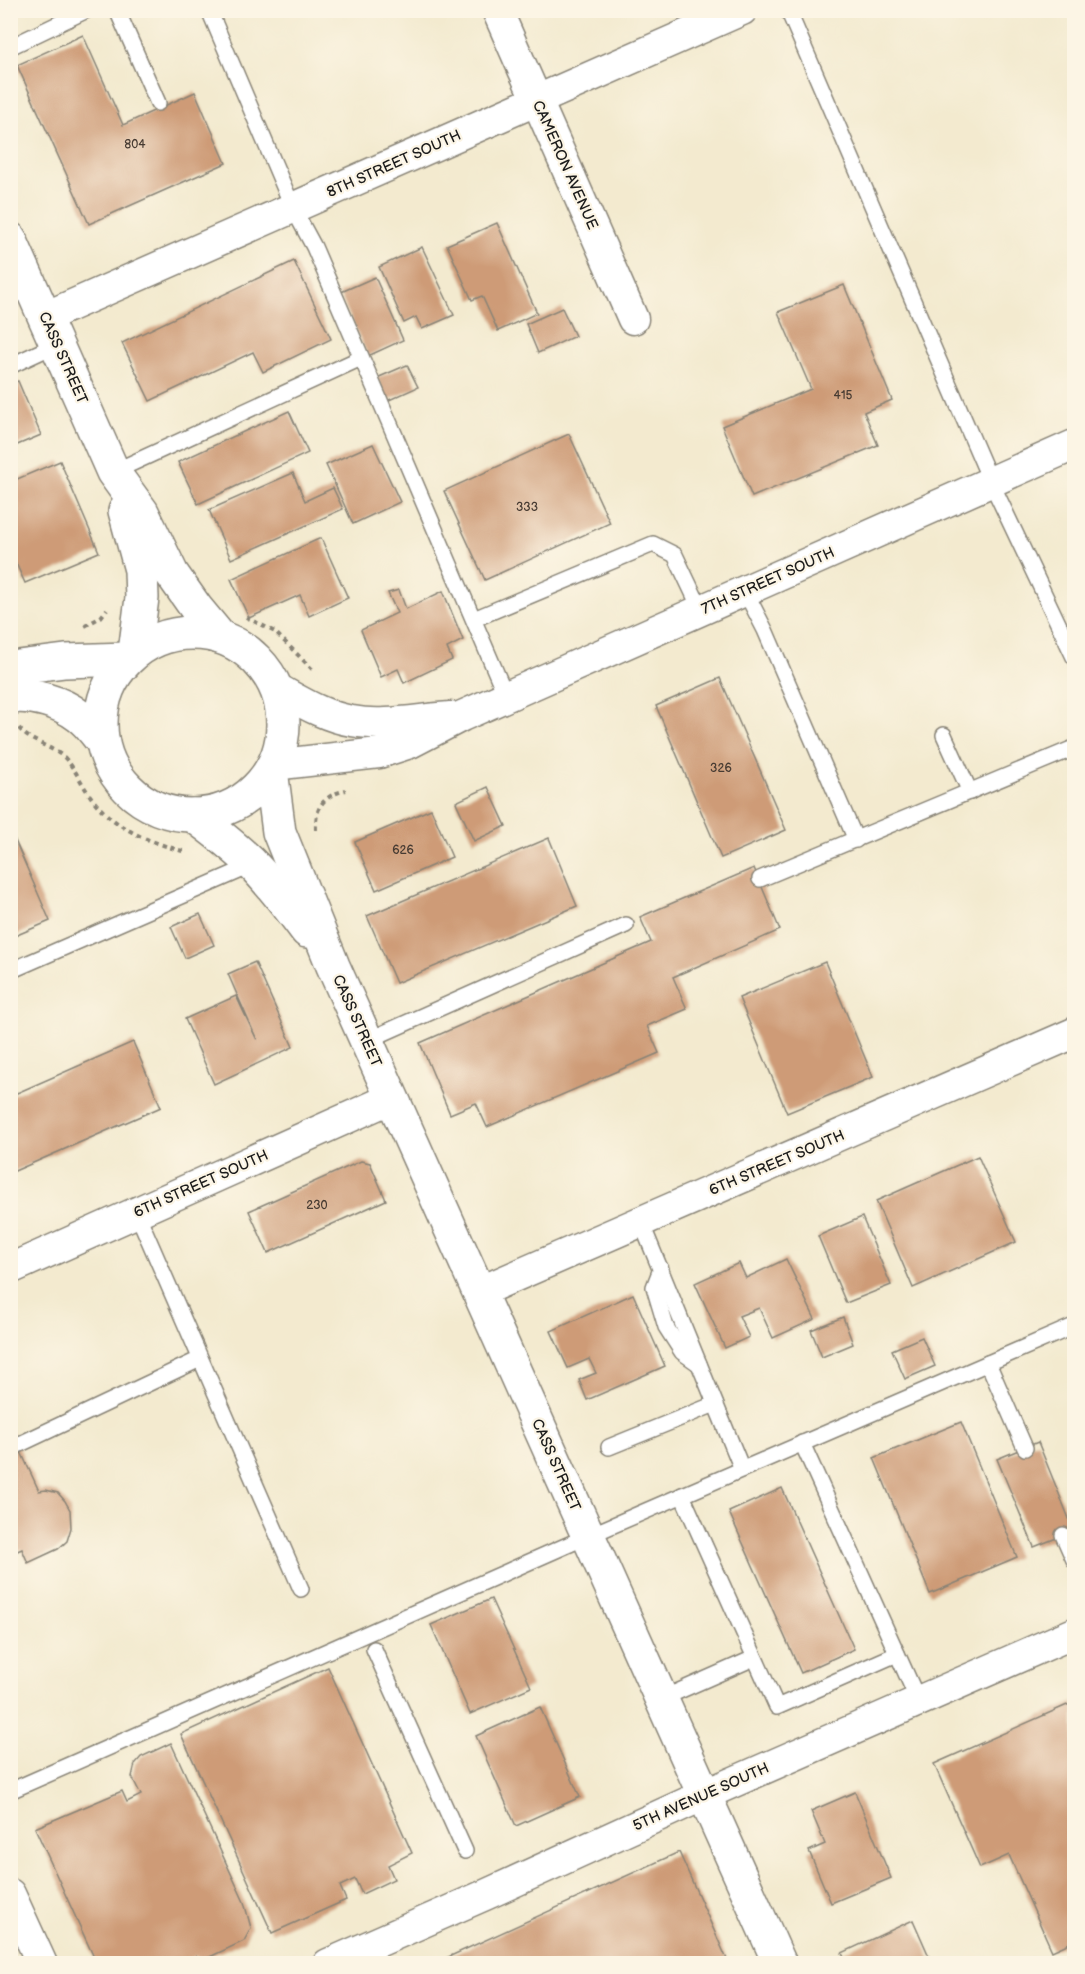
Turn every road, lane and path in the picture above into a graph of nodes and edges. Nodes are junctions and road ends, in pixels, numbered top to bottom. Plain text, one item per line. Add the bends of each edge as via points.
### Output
1 (87, 10) edge
2 (117, 10) edge
3 (209, 10) edge
4 (497, 10) edge
5 (742, 10) edge
6 (788, 10) edge
7 (10, 47) edge
8 (537, 102) junction
9 (158, 103) dead end
10 (294, 208) junction
11 (10, 238) edge
12 (633, 320) dead end
13 (51, 331) junction
14 (361, 358) junction
15 (10, 366) edge
16 (1074, 445) edge
17 (115, 475) junction
18 (992, 482) junction
19 (746, 591) junction
20 (111, 603) dead end
21 (701, 610) junction
22 (474, 619) junction
23 (231, 626) junction
24 (79, 628) dead end
25 (131, 656) junction
26 (1074, 657) edge
27 (10, 668) edge
28 (319, 675) dead end
29 (276, 688) junction
30 (507, 696) junction
31 (10, 697) edge
32 (462, 716) junction
33 (24, 734) dead end
34 (944, 735) dead end
35 (102, 741) junction
36 (1074, 748) edge
37 (272, 767) junction
38 (351, 789) dead end
39 (970, 792) junction
40 (193, 815) junction
41 (317, 835) dead end
42 (856, 840) junction
43 (240, 871) junction
44 (760, 879) dead end
45 (626, 925) dead end
46 (333, 966) junction
47 (10, 971) edge
48 (1074, 1033) edge
49 (366, 1041) junction
50 (392, 1098) junction
51 (137, 1213) junction
52 (641, 1222) junction
53 (10, 1269) edge
54 (479, 1292) junction
55 (1074, 1326) edge
56 (200, 1359) junction
57 (988, 1363) junction
58 (715, 1404) junction
59 (802, 1443) junction
60 (18, 1444) dead end
61 (609, 1447) dead end
62 (1025, 1448) dead end
63 (742, 1469) junction
64 (682, 1495) junction
65 (1063, 1535) dead end
66 (588, 1536) junction
67 (1074, 1560) edge
68 (301, 1589) dead end
69 (1074, 1633) edge
70 (374, 1649) dead end
71 (897, 1654) junction
72 (754, 1658) junction
73 (661, 1699) junction
74 (918, 1700) junction
75 (10, 1791) edge
76 (704, 1795) junction
77 (465, 1851) dead end
78 (10, 1894) edge
79 (42, 1964) edge
80 (328, 1964) edge
81 (780, 1964) edge

1 - 7 lane
2 - 9 lane
3 - 10 lane
4 - 8 street, CAMERON AVENUE
5 - 8 street, 8TH STREET SOUTH
6 - 18 lane
8 - 10 street, 8TH STREET SOUTH
8 - 12 street, CAMERON AVENUE
10 - 13 street, 8TH STREET SOUTH
10 - 14 lane
11 - 13 main road, CASS STREET
13 - 15 lane
13 - 17 main road, CASS STREET
14 - 17 lane
14 - 22 lane
16 - 18 street, 7TH STREET SOUTH
17 - 23 main road, CASS STREET via 142,512 172,574 196,609
17 - 25 main road, CASS STREET via 141,570 142,598
18 - 19 street, 7TH STREET SOUTH
18 - 26 lane
19 - 21 street, 7TH STREET SOUTH
19 - 42 lane
20 - 24 path via 101,616
21 - 22 lane via 675,555 653,544
21 - 30 street, 7TH STREET SOUTH
22 - 30 lane
23 - 25 main road via 154,640
23 - 28 path via 275,632
23 - 29 main road via 238,645 254,656
25 - 27 main road
25 - 35 main road via 107,690 100,722
29 - 32 street, 7TH STREET SOUTH via 325,714 352,722
29 - 37 main road via 283,728
30 - 32 street, 7TH STREET SOUTH
31 - 35 main road via 21,695 60,704 81,717
32 - 37 street, 7TH STREET SOUTH via 410,743 379,753
33 - 43 path via 64,757 101,810 128,831
34 - 39 lane
35 - 40 main road via 116,775 128,790 160,810
36 - 39 lane
37 - 40 main road via 258,787 241,801 221,810
37 - 46 main road, CASS STREET via 279,832
38 - 41 path via 327,797 316,818
39 - 42 lane
40 - 43 main road, CASS STREET via 231,845
42 - 44 lane
43 - 46 main road, CASS STREET via 286,902
43 - 47 lane
45 - 49 lane
46 - 49 main road, CASS STREET
48 - 52 street, 6TH STREET SOUTH
49 - 50 main road, CASS STREET
50 - 51 street, 6TH STREET SOUTH
50 - 54 main road, CASS STREET
51 - 53 street, 6TH STREET SOUTH
51 - 56 lane
52 - 54 street, 6TH STREET SOUTH
52 - 58 lane
54 - 66 main road, CASS STREET
55 - 57 lane
56 - 60 lane
56 - 68 lane
57 - 59 lane
57 - 62 lane
58 - 61 lane
58 - 63 lane
59 - 63 lane
59 - 71 lane
63 - 64 lane
64 - 66 lane
64 - 72 lane
65 - 67 lane
66 - 73 main road, CASS STREET
66 - 75 lane
69 - 74 street, 5TH AVENUE SOUTH
70 - 77 lane
71 - 72 lane via 777,1707
71 - 74 lane
72 - 73 lane
73 - 76 main road, CASS STREET
74 - 76 street, 5TH AVENUE SOUTH
76 - 80 street, 5TH AVENUE SOUTH
76 - 81 main road, CASS STREET
78 - 79 street

